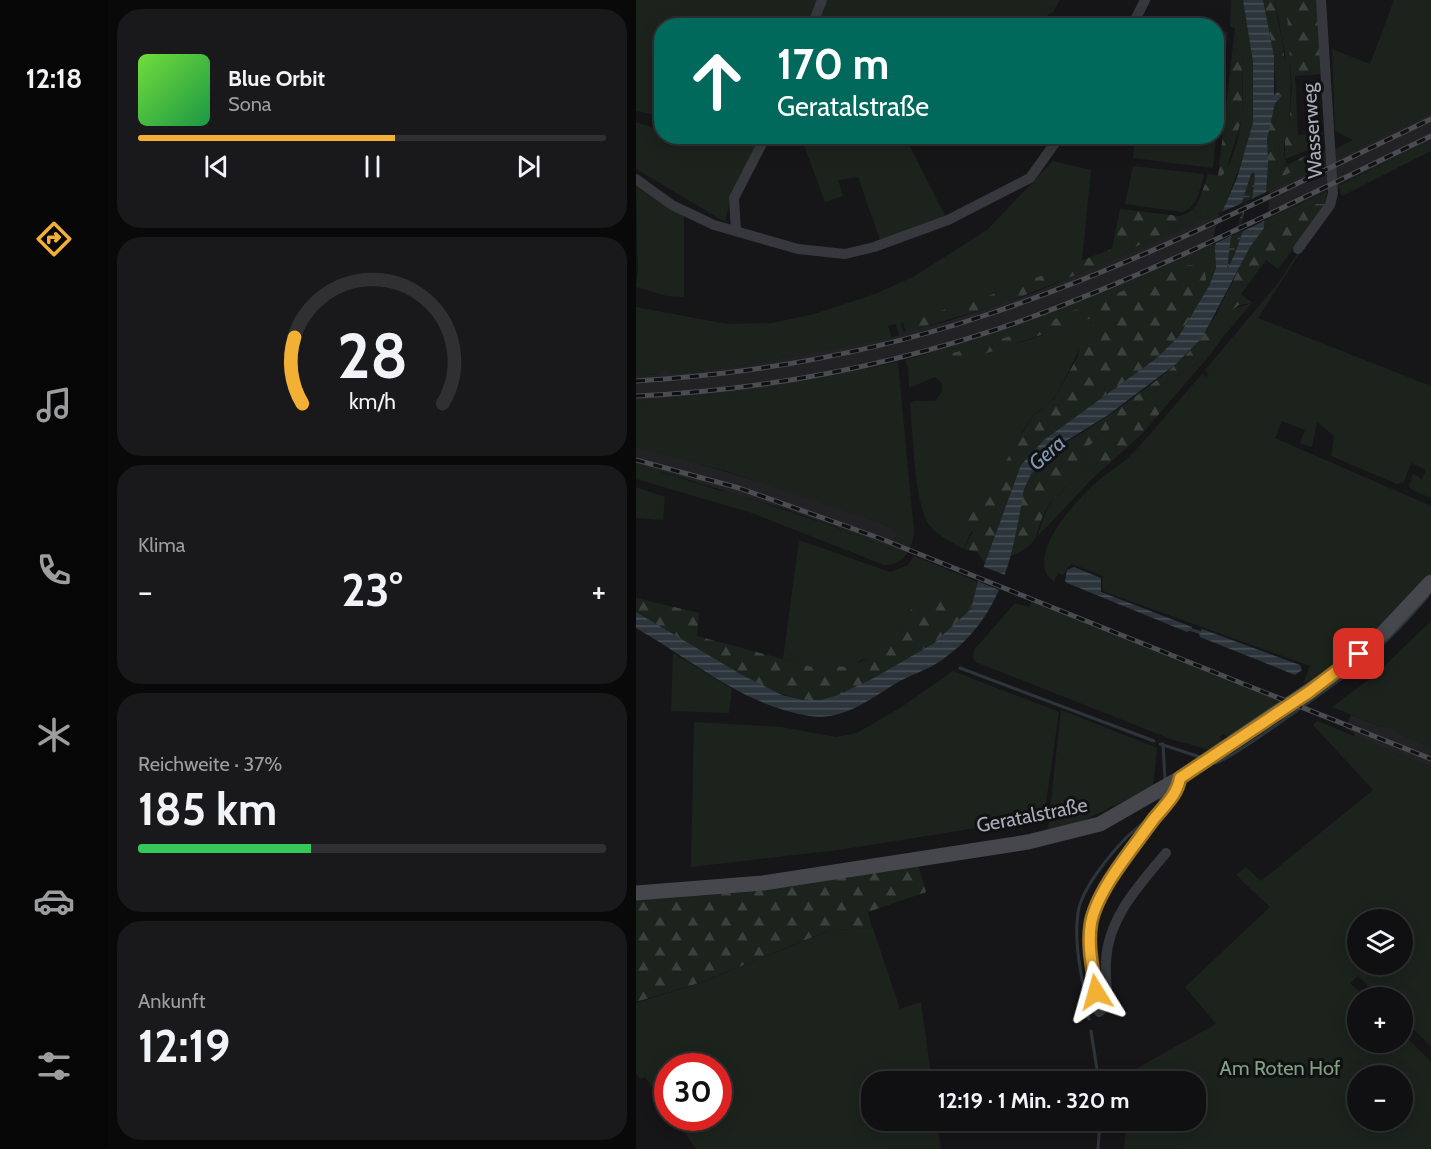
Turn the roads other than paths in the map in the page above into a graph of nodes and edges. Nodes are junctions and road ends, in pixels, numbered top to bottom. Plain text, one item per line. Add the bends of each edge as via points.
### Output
1 (822, 0) edge
2 (1144, 0) edge
3 (1321, 0) edge
4 (815, 18) edge
5 (1136, 18) edge
6 (762, 144) edge
7 (1054, 144) edge
8 (636, 179) edge
9 (736, 231) junction
10 (1299, 249) dead end
11 (1431, 582) edge
12 (1180, 778) junction
13 (1166, 853) dead end
14 (636, 893) edge

1 - 4 street
2 - 5 street
3 - 10 street, Wasserweg via 1333,194 1330,205
6 - 9 street via 734,198
7 - 9 street via 1030,178 948,220 873,248 845,254 798,249
8 - 9 street via 680,210
11 - 12 street, Geratalstraße via 1383,632 1335,673
12 - 13 street via 1174,795 1127,857 1091,922 1090,951 1099,1012 1108,1004 1106,963 1115,920
12 - 14 street, Geratalstraße via 1100,824 1050,837 763,883

